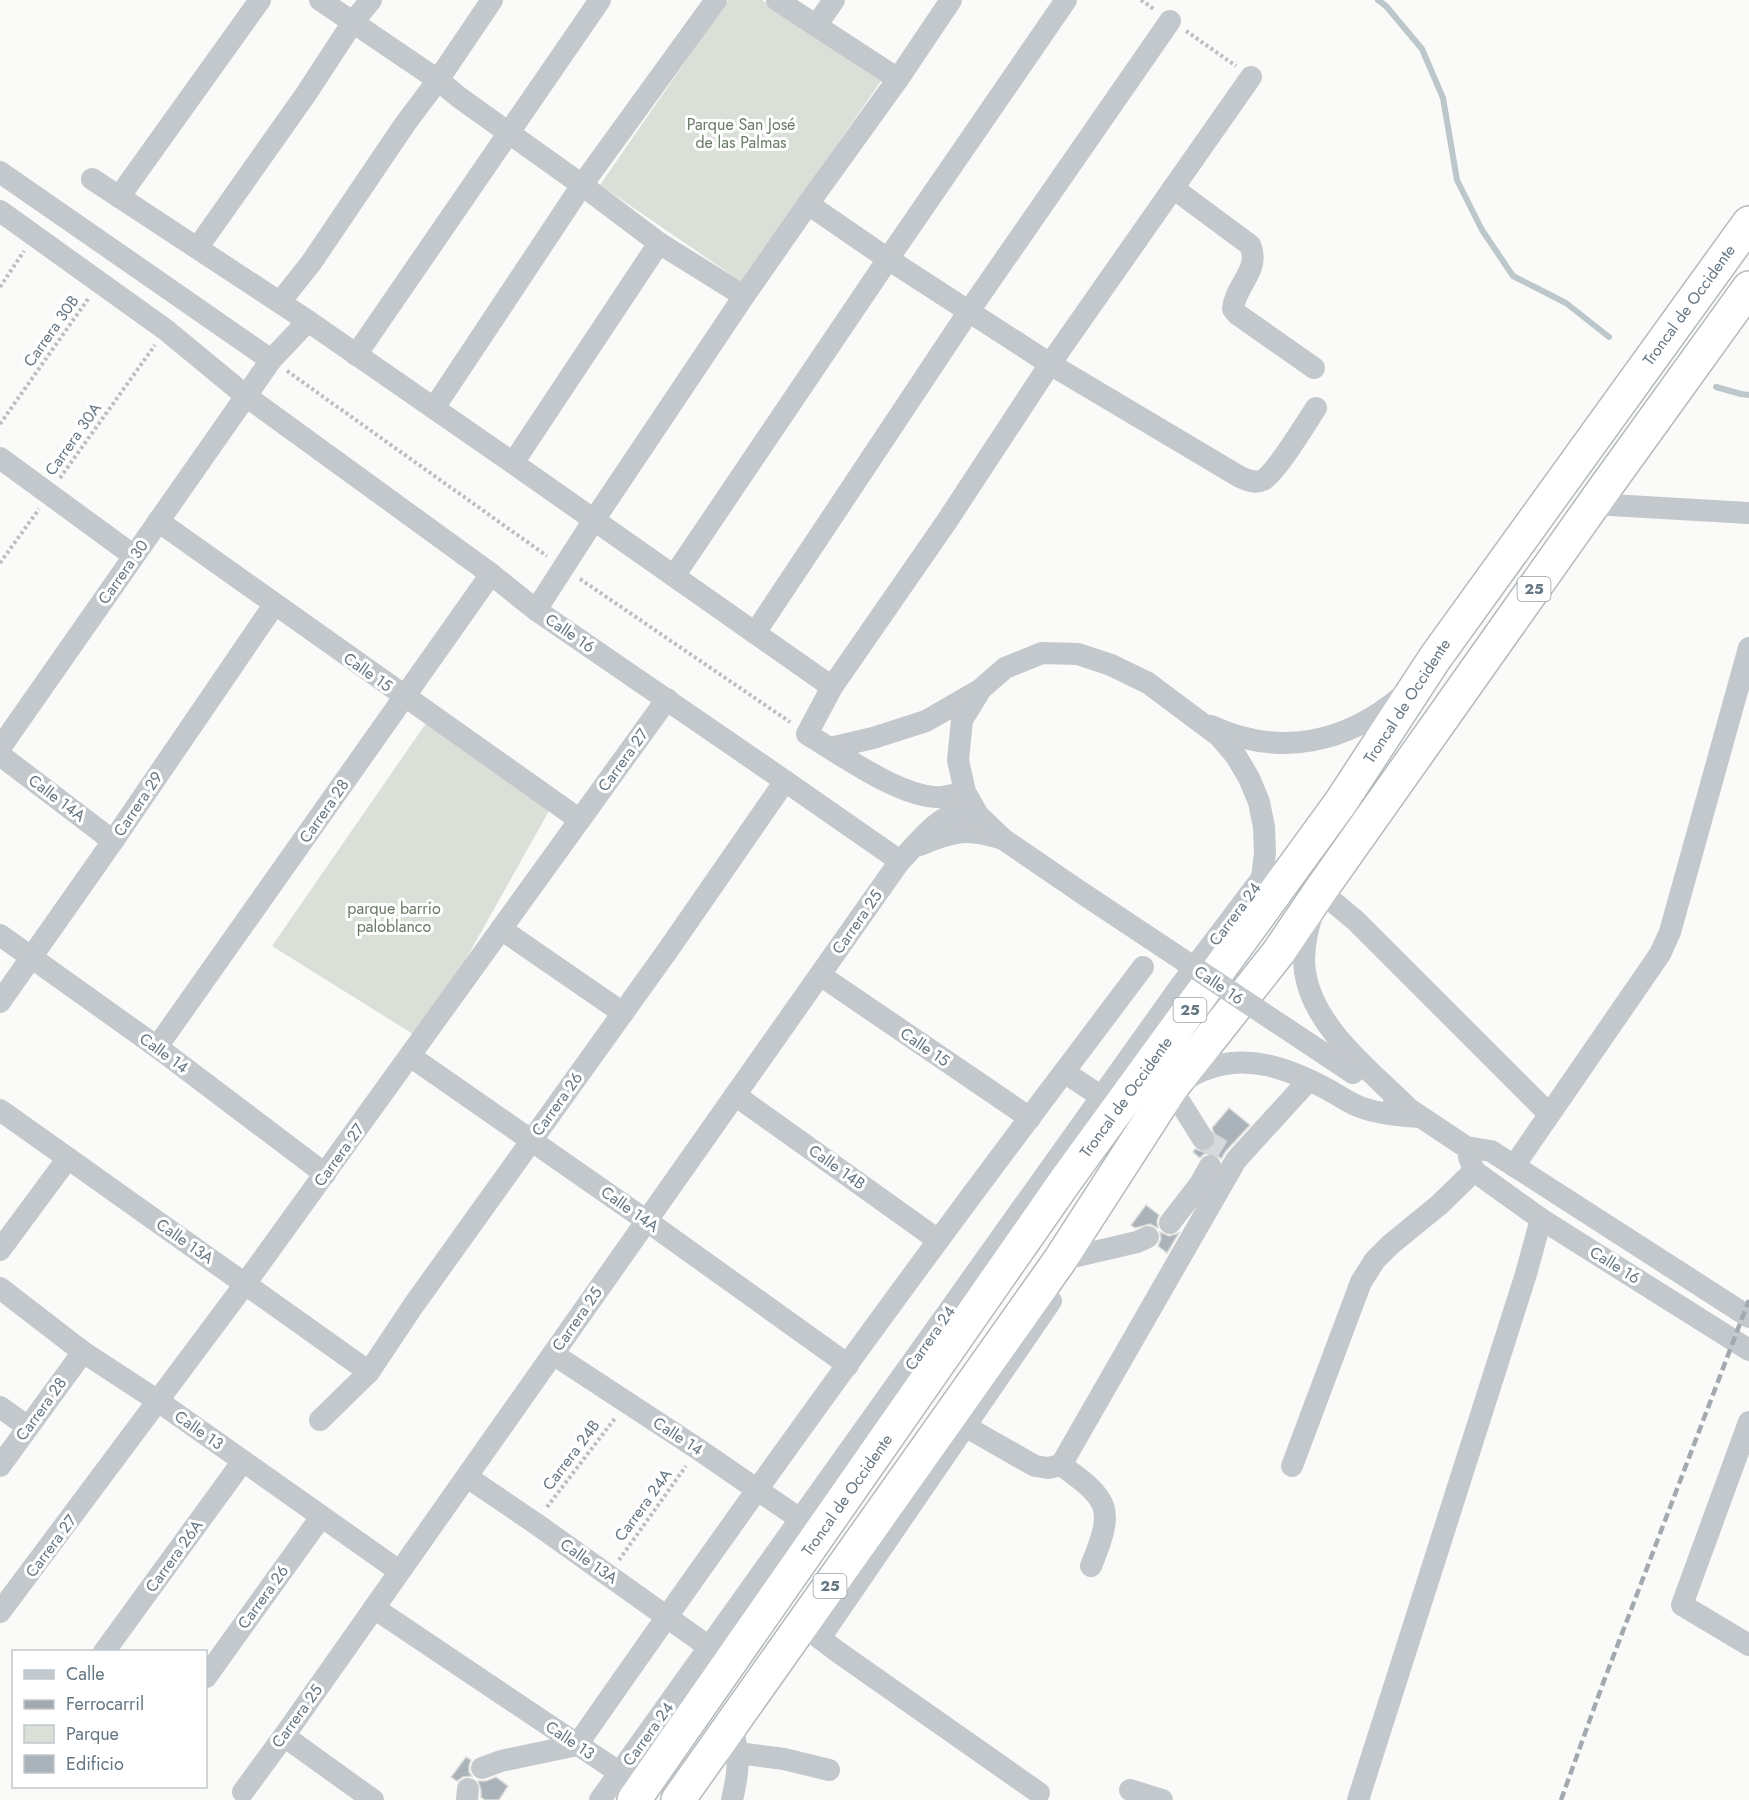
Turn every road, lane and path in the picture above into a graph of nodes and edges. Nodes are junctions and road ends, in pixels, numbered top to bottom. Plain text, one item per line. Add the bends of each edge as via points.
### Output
1 (260, 0) edge
2 (320, 0) edge
3 (371, 0) edge
4 (492, 0) edge
5 (600, 0) edge
6 (716, 0) edge
7 (777, 0) edge
8 (834, 0) edge
9 (951, 0) edge
10 (1066, 0) edge
11 (1170, 21) joint
12 (353, 22) junction
13 (816, 26) junction
14 (1251, 77) joint
15 (898, 79) junction
16 (438, 80) junction
17 (508, 132) junction
18 (0, 172) edge
19 (92, 179) dead end
20 (582, 185) junction
21 (1173, 188) junction
22 (119, 197) junction
23 (808, 204) junction
24 (0, 211) edge
25 (1749, 223) edge
26 (35, 236) junction
27 (659, 243) junction
28 (198, 247) junction
29 (888, 259) junction
30 (100, 282) junction
31 (0, 287) edge
32 (1749, 288) edge
33 (744, 296) junction
34 (280, 302) junction
35 (969, 311) junction
36 (308, 321) junction
37 (166, 330) junction
38 (356, 355) junction
39 (271, 360) junction
40 (1050, 364) junction
41 (1314, 368) dead end
42 (246, 396) junction
43 (434, 408) junction
44 (1316, 408) dead end
45 (0, 424) edge
46 (0, 458) edge
47 (513, 463) junction
48 (49, 494) junction
49 (1593, 504) junction
50 (1749, 513) edge
51 (594, 520) junction
52 (158, 521) junction
53 (134, 556) junction
54 (0, 563) edge
55 (563, 567) junction
56 (491, 574) junction
57 (674, 576) junction
58 (274, 605) junction
59 (536, 610) junction
60 (755, 633) junction
61 (1749, 648) edge
62 (1434, 658) junction
63 (832, 687) junction
64 (981, 689) junction
65 (405, 698) junction
66 (667, 699) junction
67 (1199, 721) junction
68 (4, 734) edge
69 (807, 734) junction
70 (830, 748) junction
71 (0, 755) edge
72 (785, 781) junction
73 (965, 792) junction
74 (978, 814) junction
75 (580, 820) junction
76 (1003, 839) junction
77 (113, 841) junction
78 (907, 855) junction
79 (1262, 878) junction
80 (1320, 891) junction
81 (501, 929) junction
82 (0, 935) edge
83 (1235, 947) junction
84 (32, 958) junction
85 (1143, 967) dead end
86 (820, 975) junction
87 (0, 1002) edge
88 (623, 1013) junction
89 (157, 1047) junction
90 (410, 1056) junction
91 (1064, 1072) junction
92 (1309, 1080) junction
93 (1172, 1088) junction
94 (735, 1095) junction
95 (1102, 1097) junction
96 (0, 1110) edge
97 (1415, 1112) junction
98 (1550, 1114) junction
99 (1030, 1118) junction
100 (1203, 1139) tunnel mouth
101 (531, 1140) junction
102 (1466, 1147) junction
103 (68, 1158) junction
104 (1224, 1160) junction
105 (1514, 1166) junction
106 (1474, 1171) junction
107 (325, 1174) junction
108 (1540, 1219) junction
109 (647, 1221) junction
110 (1170, 1223) dead end
111 (1148, 1237) dead end
112 (938, 1240) junction
113 (0, 1250) edge
114 (1071, 1258) junction
115 (245, 1284) junction
116 (0, 1288) edge
117 (1749, 1317) edge
118 (1749, 1350) edge
119 (83, 1352) junction
120 (553, 1354) junction
121 (848, 1365) junction
122 (369, 1372) junction
123 (158, 1401) junction
124 (627, 1402) junction
125 (0, 1407) edge
126 (320, 1420) dead end
127 (956, 1422) junction
128 (1749, 1422) edge
129 (28, 1427) junction
130 (698, 1449) junction
131 (243, 1461) junction
132 (1060, 1465) junction
133 (0, 1466) edge
134 (1292, 1466) dead end
135 (466, 1476) junction
136 (757, 1489) junction
137 (321, 1517) junction
138 (800, 1519) junction
139 (535, 1523) junction
140 (1091, 1566) dead end
141 (399, 1571) junction
142 (608, 1575) junction
143 (374, 1608) junction
144 (3, 1609) edge
145 (666, 1617) junction
146 (812, 1632) junction
147 (1749, 1645) edge
148 (709, 1647) junction
149 (105, 1650) edge
150 (207, 1676) edge
151 (284, 1736) junction
152 (735, 1739) junction
153 (577, 1745) junction
154 (482, 1768) dead end
155 (829, 1770) dead end
156 (635, 1783) edge
157 (1130, 1790) dead end
158 (243, 1791) dead end
159 (1039, 1793) dead end
160 (373, 1800) edge
161 (600, 1800) edge
162 (678, 1800) edge
163 (732, 1800) edge
164 (1162, 1800) edge
165 (1358, 1800) edge

1 - 22 street
2 - 12 street
3 - 12 street
4 - 16 street
5 - 17 street
6 - 20 street
7 - 13 street
8 - 13 street
9 - 15 street
10 - 29 street
11 - 14 path
11 - 35 street
12 - 16 street
12 - 28 street
13 - 15 street
14 - 21 street
15 - 23 street
16 - 17 street
16 - 34 street via 312,263
17 - 20 street
17 - 38 street
18 - 39 street
19 - 22 street
20 - 27 street
20 - 43 street
21 - 40 street
21 - 41 street via 1250,245 1253,264 1233,309
22 - 28 street
23 - 29 street
23 - 33 street
24 - 26 street, Calle 16
25 - 62 highway, Troncal de Occidente / 25
26 - 30 street, Calle 16
26 - 31 path
27 - 33 street
27 - 47 street
28 - 34 street
29 - 35 street
29 - 57 street
30 - 37 street, Calle 16
30 - 45 path, Carrera 30B
32 - 49 highway, Troncal de Occidente / 25
33 - 51 street
34 - 36 street
35 - 40 street
35 - 60 street
36 - 38 street
36 - 39 street, Carrera 30
37 - 42 street, Calle 16
37 - 48 path, Carrera 30A
38 - 43 street
39 - 42 street, Carrera 30
39 - 55 path
40 - 44 street via 1254,482 1274,471
40 - 63 street
42 - 52 street, Carrera 30
42 - 56 street, Calle 16
43 - 47 street
46 - 48 street
47 - 51 street
48 - 53 street
48 - 54 path, Carrera 30A
49 - 50 street
49 - 80 highway, Troncal de Occidente / 25
51 - 55 street
51 - 57 street
52 - 53 street, Carrera 30
52 - 58 street, Calle 15
53 - 68 street, Carrera 30
55 - 59 street
55 - 69 path
56 - 59 street, Calle 16
56 - 65 street, Carrera 28
57 - 60 street
58 - 65 street, Calle 15
58 - 77 street, Carrera 29
59 - 66 street, Calle 16
60 - 63 street
61 - 98 street via 1670,932 1660,954
62 - 67 street via 1406,693 1385,711 1335,736 1307,742 1251,740
62 - 83 highway, Troncal de Occidente / 25 via 1341,802
63 - 69 street
64 - 67 street via 1005,668 1042,653 1078,654 1148,683
64 - 70 street via 926,721
64 - 73 street, Calle 16 via 962,720 958,760
65 - 75 street, Calle 15
65 - 89 street, Carrera 28
66 - 72 street, Calle 16
66 - 75 street, Carrera 27
67 - 79 street via 1236,756 1259,802 1264,827
69 - 70 street
70 - 73 street via 903,789 942,797
71 - 77 street, Calle 14A
72 - 78 street, Calle 16
72 - 88 street, Carrera 26
73 - 74 street, Calle 16
74 - 76 street, Calle 16
74 - 78 street, Carrera 25 via 961,813 946,818 931,828
75 - 81 street, Carrera 27
76 - 78 street via 979,832 957,832
76 - 97 street, Calle 16, bridge
77 - 84 street, Carrera 29
78 - 86 street, Carrera 25
79 - 83 street
79 - 95 street, Carrera 24
80 - 93 highway, Troncal de Occidente / 25 via 1278,953
80 - 97 street via 1308,924 1305,953 1305,973 1312,997 1332,1032
80 - 98 street via 1355,920
81 - 88 street
81 - 90 street, Carrera 27
82 - 84 street, Calle 14
83 - 156 highway, Troncal de Occidente / 25
84 - 87 street, Carrera 29
84 - 89 street, Calle 14
85 - 91 street
86 - 94 street, Carrera 25
86 - 99 street, Calle 15
88 - 101 street, Carrera 26
89 - 107 street, Calle 14
90 - 101 street, Calle 14A
90 - 107 street, Carrera 27
91 - 95 street
91 - 99 street
92 - 93 street via 1274,1066 1248,1062 1204,1070
92 - 97 street via 1360,1107 1397,1116
92 - 104 street
93 - 100 street
93 - 114 highway, Troncal de Occidente / 25
94 - 109 street, Carrera 25
94 - 112 street, Calle 14B
95 - 138 street, Carrera 24
96 - 103 street, Calle 13A
97 - 102 street, Calle 16
98 - 105 street
99 - 112 street
101 - 109 street, Calle 14A
101 - 122 street, Carrera 26
102 - 105 street, Calle 16 via 1491,1151
102 - 106 street
103 - 113 street
103 - 115 street, Calle 13A
104 - 110 street
104 - 132 street
105 - 117 street, Calle 16
106 - 108 street, Calle 16
106 - 134 street via 1390,1245 1361,1282
107 - 115 street, Carrera 27
108 - 118 street, Calle 16
108 - 165 street via 1526,1274
109 - 120 street, Carrera 25
109 - 121 street, Calle 14A
111 - 114 street
112 - 121 street
114 - 127 highway, Troncal de Occidente / 25
115 - 122 street, Calle 13A
115 - 123 street, Carrera 27
116 - 119 street, Calle 13
119 - 123 street, Calle 13
119 - 129 street, Carrera 28
120 - 124 street, Calle 14
120 - 135 street, Carrera 25
121 - 136 street
122 - 126 street, Carrera 26
123 - 131 street, Calle 13
123 - 144 street, Carrera 27
124 - 130 street, Calle 14
124 - 139 path, Carrera 24B
125 - 129 street
127 - 132 street via 1035,1466
127 - 146 highway, Troncal de Occidente / 25
128 - 147 street via 1682,1605
129 - 133 street, Carrera 28
130 - 136 street, Calle 14
130 - 142 path, Carrera 24A
131 - 137 street, Calle 13
131 - 149 street, Carrera 26A
132 - 140 street via 1089,1485 1102,1500 1103,1537
135 - 139 street, Calle 13A
135 - 141 street, Carrera 25
136 - 138 street, Calle 14
136 - 145 street
137 - 141 street, Calle 13
137 - 150 street, Carrera 26
138 - 148 street, Carrera 24
139 - 142 street, Calle 13A
141 - 143 street, Carrera 25
142 - 145 street, Calle 13A
143 - 151 street, Carrera 25
143 - 153 street, Calle 13
145 - 148 street, Calle 13A
145 - 153 street
146 - 152 highway, Troncal de Occidente / 25
146 - 159 street
148 - 156 street, Carrera 24
151 - 158 street, Carrera 25
151 - 160 street
152 - 155 street
152 - 162 highway, Troncal de Occidente / 25
152 - 163 street via 738,1776
153 - 154 street
153 - 156 street, Calle 13
156 - 161 street, Carrera 24
157 - 164 street

